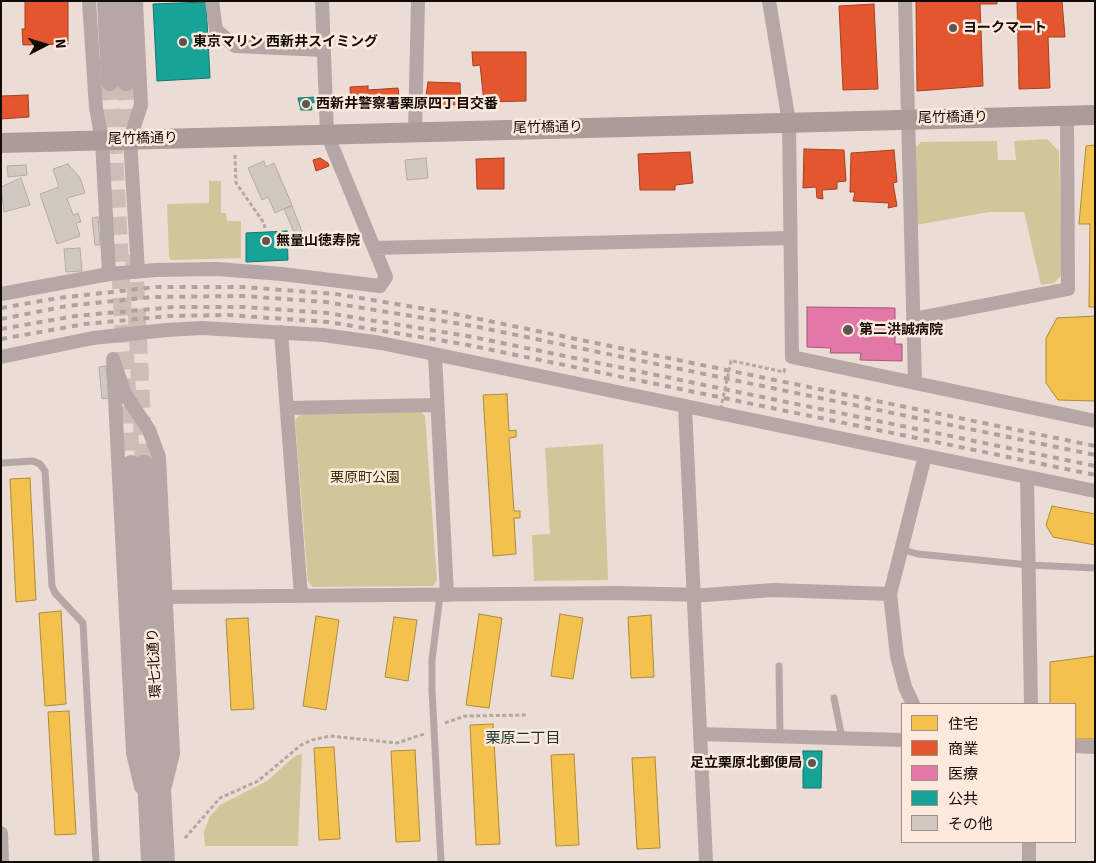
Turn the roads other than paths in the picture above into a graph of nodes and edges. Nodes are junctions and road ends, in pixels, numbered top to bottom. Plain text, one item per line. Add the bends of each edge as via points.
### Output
1 (89, 1) edge
2 (106, 1) edge
3 (122, 1) edge
4 (136, 1) edge
5 (212, 1) edge
6 (322, 1) edge
7 (418, 1) edge
8 (769, 1) edge
9 (905, 1) edge
10 (322, 50) junction
11 (1095, 115) edge
12 (1067, 116) junction
13 (907, 119) junction
14 (789, 122) junction
15 (415, 131) junction
16 (327, 134) junction
17 (130, 139) junction
18 (102, 140) junction
19 (1, 143) edge
20 (790, 238) junction
21 (374, 248) junction
22 (138, 271) junction
23 (109, 274) junction
24 (1, 294) edge
25 (914, 319) junction
26 (281, 332) junction
27 (111, 336) junction
28 (435, 355) junction
29 (1, 357) edge
30 (113, 359) junction
31 (915, 382) junction
32 (437, 406) junction
33 (685, 406) junction
34 (287, 408) junction
35 (1095, 421) edge
36 (925, 456) junction
37 (1, 463) edge
38 (137, 464) tunnel mouth
39 (1027, 477) junction
40 (1095, 491) edge
41 (900, 549) junction
42 (1029, 566) junction
43 (1095, 568) edge
44 (693, 594) junction
45 (890, 594) junction
46 (443, 595) junction
47 (301, 596) junction
48 (165, 597) junction
49 (779, 666) dead end
50 (834, 698) dead end
51 (912, 703) edge
52 (1031, 703) edge
53 (700, 734) junction
54 (780, 736) junction
55 (842, 738) junction
56 (901, 740) edge
57 (1076, 746) edge
58 (1095, 747) edge
59 (154, 799) junction
60 (1, 833) edge
61 (1029, 843) edge
62 (2, 862) edge
63 (96, 862) edge
64 (150, 862) edge
65 (166, 862) edge
66 (441, 862) edge
67 (706, 862) edge
68 (1029, 862) edge

1 - 18 street via 96,108
2 - 3 street via 118,82
4 - 17 street via 141,105
5 - 10 street via 216,30 235,46
6 - 10 street
7 - 15 street
8 - 14 street
9 - 13 street
10 - 16 street
11 - 12 main road, 尾竹橋通り
12 - 13 main road, 尾竹橋通り
12 - 25 street via 1068,289
13 - 14 main road, 尾竹橋通り
13 - 25 street
14 - 15 main road, 尾竹橋通り
14 - 20 street
15 - 16 main road, 尾竹橋通り
16 - 17 main road, 尾竹橋通り
16 - 21 street
17 - 18 main road, 尾竹橋通り
17 - 22 street
18 - 19 main road, 尾竹橋通り
18 - 23 street
20 - 21 street
20 - 31 street via 792,357
21 - 22 street via 386,277 380,286 282,274 216,270
22 - 23 street
23 - 24 street
25 - 31 street
26 - 27 street via 202,328
26 - 28 street via 381,342
26 - 34 street
27 - 29 street
27 - 30 street
28 - 32 street
28 - 33 street
30 - 48 street via 125,394 149,430 159,457
30 - 59 street via 133,753
31 - 35 street
32 - 34 street
32 - 46 street
33 - 36 street
33 - 44 street
34 - 47 street
36 - 39 street
36 - 41 street
37 - 63 lane via 33,461 45,470 52,586 54,593 83,623
38 - 59 street, 環七北通り
39 - 40 street
39 - 42 street
41 - 42 lane via 918,554
41 - 45 street
42 - 43 lane
42 - 52 street
44 - 45 street via 800,590
44 - 46 street
44 - 53 street
45 - 51 street via 897,656
46 - 47 street
46 - 66 lane via 432,660
47 - 48 street
48 - 59 street via 173,753
49 - 54 lane
50 - 55 lane
53 - 54 street
53 - 67 street
54 - 55 street
55 - 56 street
57 - 58 street
59 - 64 street, 環七北通り
59 - 65 street, 環七北通り
60 - 62 street
61 - 68 street

